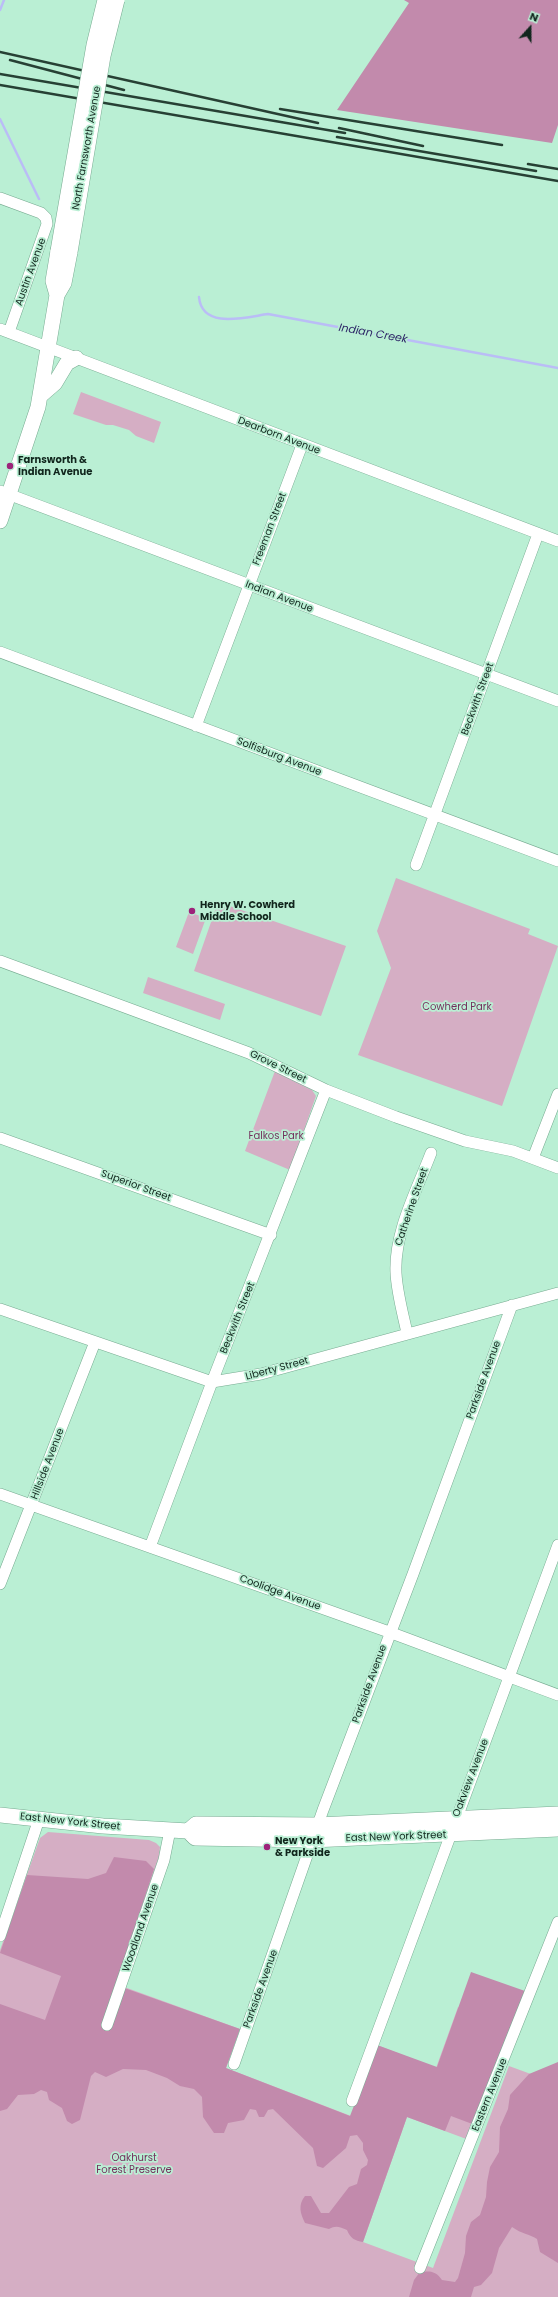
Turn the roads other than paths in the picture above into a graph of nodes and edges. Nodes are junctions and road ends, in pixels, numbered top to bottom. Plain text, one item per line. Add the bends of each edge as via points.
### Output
1 (105, 0) edge
2 (117, 0) edge
3 (0, 198) edge
4 (64, 251) junction
5 (4, 331) edge
6 (49, 347) junction
7 (76, 358) junction
8 (40, 396) junction
9 (302, 445) junction
10 (5, 493) edge
11 (0, 521) edge
12 (538, 534) junction
13 (558, 541) edge
14 (249, 585) junction
15 (0, 652) edge
16 (487, 675) junction
17 (558, 701) edge
18 (196, 726) junction
19 (435, 816) junction
20 (558, 861) edge
21 (416, 865) dead end
22 (0, 961) edge
23 (326, 1090) junction
24 (558, 1094) edge
25 (0, 1138) edge
26 (431, 1153) dead end
27 (533, 1158) junction
28 (558, 1168) edge
29 (271, 1235) junction
30 (558, 1293) edge
31 (512, 1305) junction
32 (0, 1309) edge
33 (407, 1334) junction
34 (95, 1342) junction
35 (212, 1382) junction
36 (0, 1494) edge
37 (32, 1506) junction
38 (558, 1544) edge
39 (150, 1547) junction
40 (0, 1584) edge
41 (389, 1632) junction
42 (509, 1678) junction
43 (558, 1695) edge
44 (558, 1814) edge
45 (0, 1815) edge
46 (39, 1819) junction
47 (456, 1819) junction
48 (317, 1825) junction
49 (558, 1829) edge
50 (170, 1830) junction
51 (188, 1831) junction
52 (450, 1834) junction
53 (312, 1840) junction
54 (558, 1922) edge
55 (0, 1936) edge
56 (107, 2025) dead end
57 (234, 2064) dead end
58 (352, 2101) dead end
59 (420, 2268) dead end

1 - 4 main road, North Farnsworth Avenue, bridge via 94,44
2 - 4 main road, North Farnsworth Avenue, bridge via 103,56
3 - 5 street, Austin Avenue via 41,213 46,218 46,231
4 - 6 main road, North Farnsworth Avenue via 53,282 56,295
5 - 6 street, Dearborn Avenue
6 - 7 street, Dearborn Avenue
6 - 8 main road, North Farnsworth Avenue
7 - 8 main road via 67,363 55,383
7 - 9 street, Dearborn Avenue
8 - 10 main road, North Farnsworth Avenue via 30,436
9 - 12 street, Dearborn Avenue
9 - 14 street, Freeman Street
10 - 11 main road, North Farnsworth Avenue
10 - 14 street, Indian Avenue
12 - 13 street, Dearborn Avenue
12 - 16 street, Beckwith Street
14 - 16 street, Indian Avenue
14 - 18 street, Freeman Street
15 - 18 street, Solfisburg Avenue
16 - 17 street, Indian Avenue
16 - 19 street, Beckwith Street
18 - 19 street, Solfisburg Avenue
19 - 20 street, Solfisburg Avenue
19 - 21 street, Beckwith Street
22 - 23 street, Grove Street via 249,1053
23 - 27 street, Grove Street via 465,1140
23 - 29 street, Beckwith Street
24 - 27 street
25 - 29 street, Superior Street
26 - 33 street, Catherine Street via 404,1225 396,1258 399,1297
27 - 28 street, Grove Street
29 - 35 street, Beckwith Street
30 - 31 street, Liberty Street
31 - 33 street, Liberty Street
31 - 41 street, Parkside Avenue via 413,1574
32 - 34 street, Liberty Street
33 - 35 street, Liberty Street via 261,1374
34 - 35 street, Liberty Street
34 - 37 street, Hillside Avenue
35 - 39 street, Beckwith Street
36 - 37 street, Coolidge Avenue
37 - 39 street, Coolidge Avenue
37 - 40 street, Hillside Avenue
38 - 42 street, Oakview Avenue
39 - 41 street, Coolidge Avenue
41 - 42 street, Coolidge Avenue
41 - 48 street, Parkside Avenue
42 - 43 street, Coolidge Avenue
42 - 47 street, Oakview Avenue
44 - 47 main road, East New York Street
45 - 46 main road, East New York Street
46 - 50 main road, East New York Street
46 - 55 street
47 - 48 main road, East New York Street
47 - 52 street, Oakview Avenue
48 - 51 main road, East New York Street via 196,1824
48 - 53 street, Parkside Avenue
49 - 52 main road, East New York Street
50 - 51 main road, East New York Street
50 - 56 street, Woodland Avenue via 164,1860
51 - 53 main road, East New York Street via 195,1838
52 - 53 main road, East New York Street
52 - 58 street, Oakview Avenue
53 - 57 street, Parkside Avenue
54 - 59 street, Eastern Avenue

